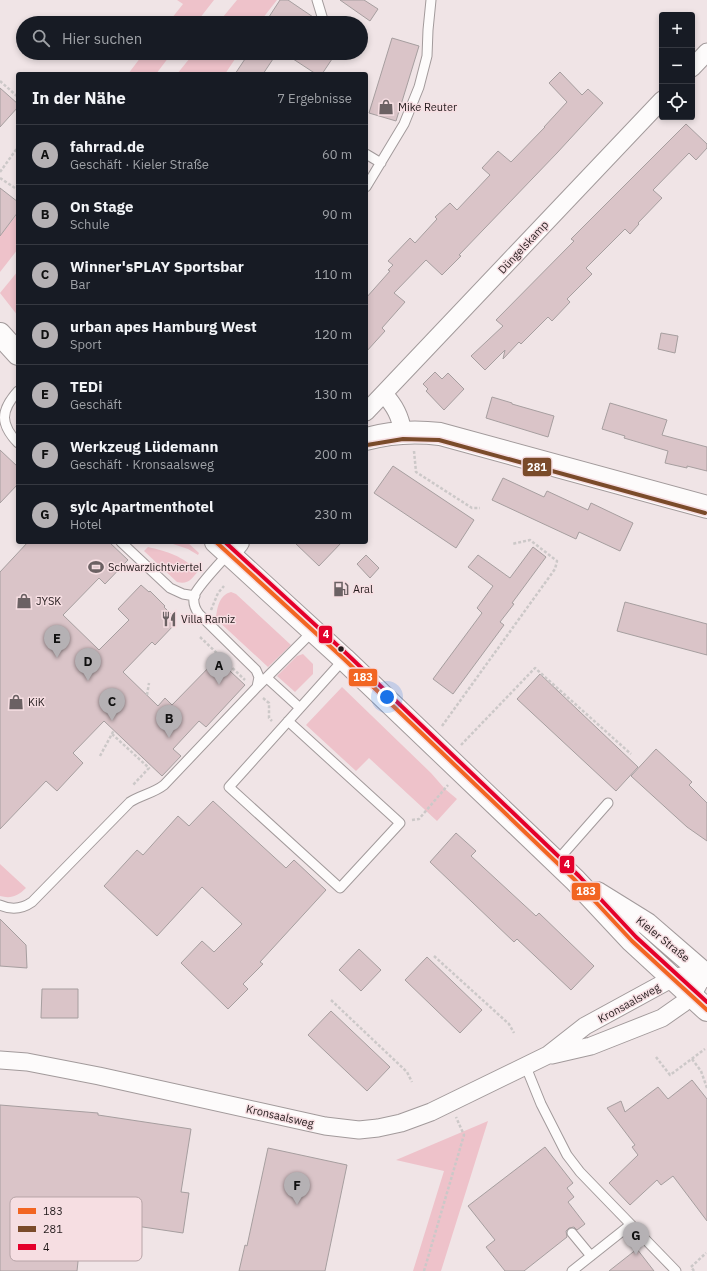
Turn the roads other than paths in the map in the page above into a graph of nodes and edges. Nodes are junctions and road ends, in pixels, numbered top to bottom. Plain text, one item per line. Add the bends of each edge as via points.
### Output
1 (317, 0) edge
2 (431, 0) edge
3 (322, 16) edge
4 (707, 52) edge
5 (695, 65) edge
6 (659, 103) edge
7 (368, 155) edge
8 (381, 163) junction
9 (368, 184) edge
10 (0, 334) edge
11 (16, 352) edge
12 (16, 393) edge
13 (384, 394) junction
14 (11, 399) junction
15 (0, 404) edge
16 (368, 410) edge
17 (407, 432) junction
18 (368, 439) edge
19 (16, 441) edge
20 (707, 507) edge
21 (123, 544) edge
22 (228, 546) edge
23 (194, 596) junction
24 (314, 631) junction
25 (344, 659) junction
26 (267, 678) junction
27 (256, 688) junction
28 (300, 708) junction
29 (288, 721) junction
30 (608, 803) dead end
31 (556, 862) junction
32 (575, 880) junction
33 (0, 905) edge
34 (706, 972) edge
35 (673, 978) junction
36 (699, 1003) edge
37 (548, 1055) junction
38 (0, 1060) edge
39 (526, 1067) junction
40 (630, 1225) junction
41 (572, 1233) dead end
42 (591, 1256) junction
43 (572, 1271) edge
44 (676, 1271) edge

1 - 3 lane
2 - 8 lane via 427,56 419,87 404,124
4 - 5 street
6 - 13 street, Düngelskamp
7 - 8 lane
8 - 9 lane
10 - 11 main road
12 - 14 lane
13 - 16 street, Düngelskamp
13 - 17 street via 398,411
14 - 15 lane
14 - 19 lane via 4,413 4,421 5,428
17 - 18 main road
17 - 20 main road via 429,432 452,437
21 - 23 lane via 170,588
22 - 23 lane
22 - 24 main road, Kieler Straße
23 - 27 lane via 196,609 204,619 256,670 259,677
24 - 25 main road, Kieler Straße
24 - 26 lane
25 - 28 lane
25 - 31 main road, Kieler Straße
26 - 27 lane
26 - 28 lane
27 - 33 lane via 164,785 130,802 32,902 15,909
28 - 29 lane
29 - 29 lane via 229,787 340,888 400,823
30 - 31 lane
31 - 32 main road, Kieler Straße
32 - 34 main road, Kieler Straße via 647,924
32 - 35 main road, Kieler Straße via 632,941
34 - 35 street, Kronsaalsweg
34 - 36 street, Kronsaalsweg via 700,981
35 - 36 main road, Kieler Straße
35 - 37 street, Kronsaalsweg via 585,1026
36 - 37 street, Kronsaalsweg via 672,1011 653,1022 591,1046
37 - 39 street, Kronsaalsweg
38 - 39 street, Kronsaalsweg via 27,1062 105,1077 325,1126 359,1130 402,1123
39 - 40 lane via 567,1155
40 - 42 lane
40 - 44 lane
41 - 42 lane
42 - 43 lane

